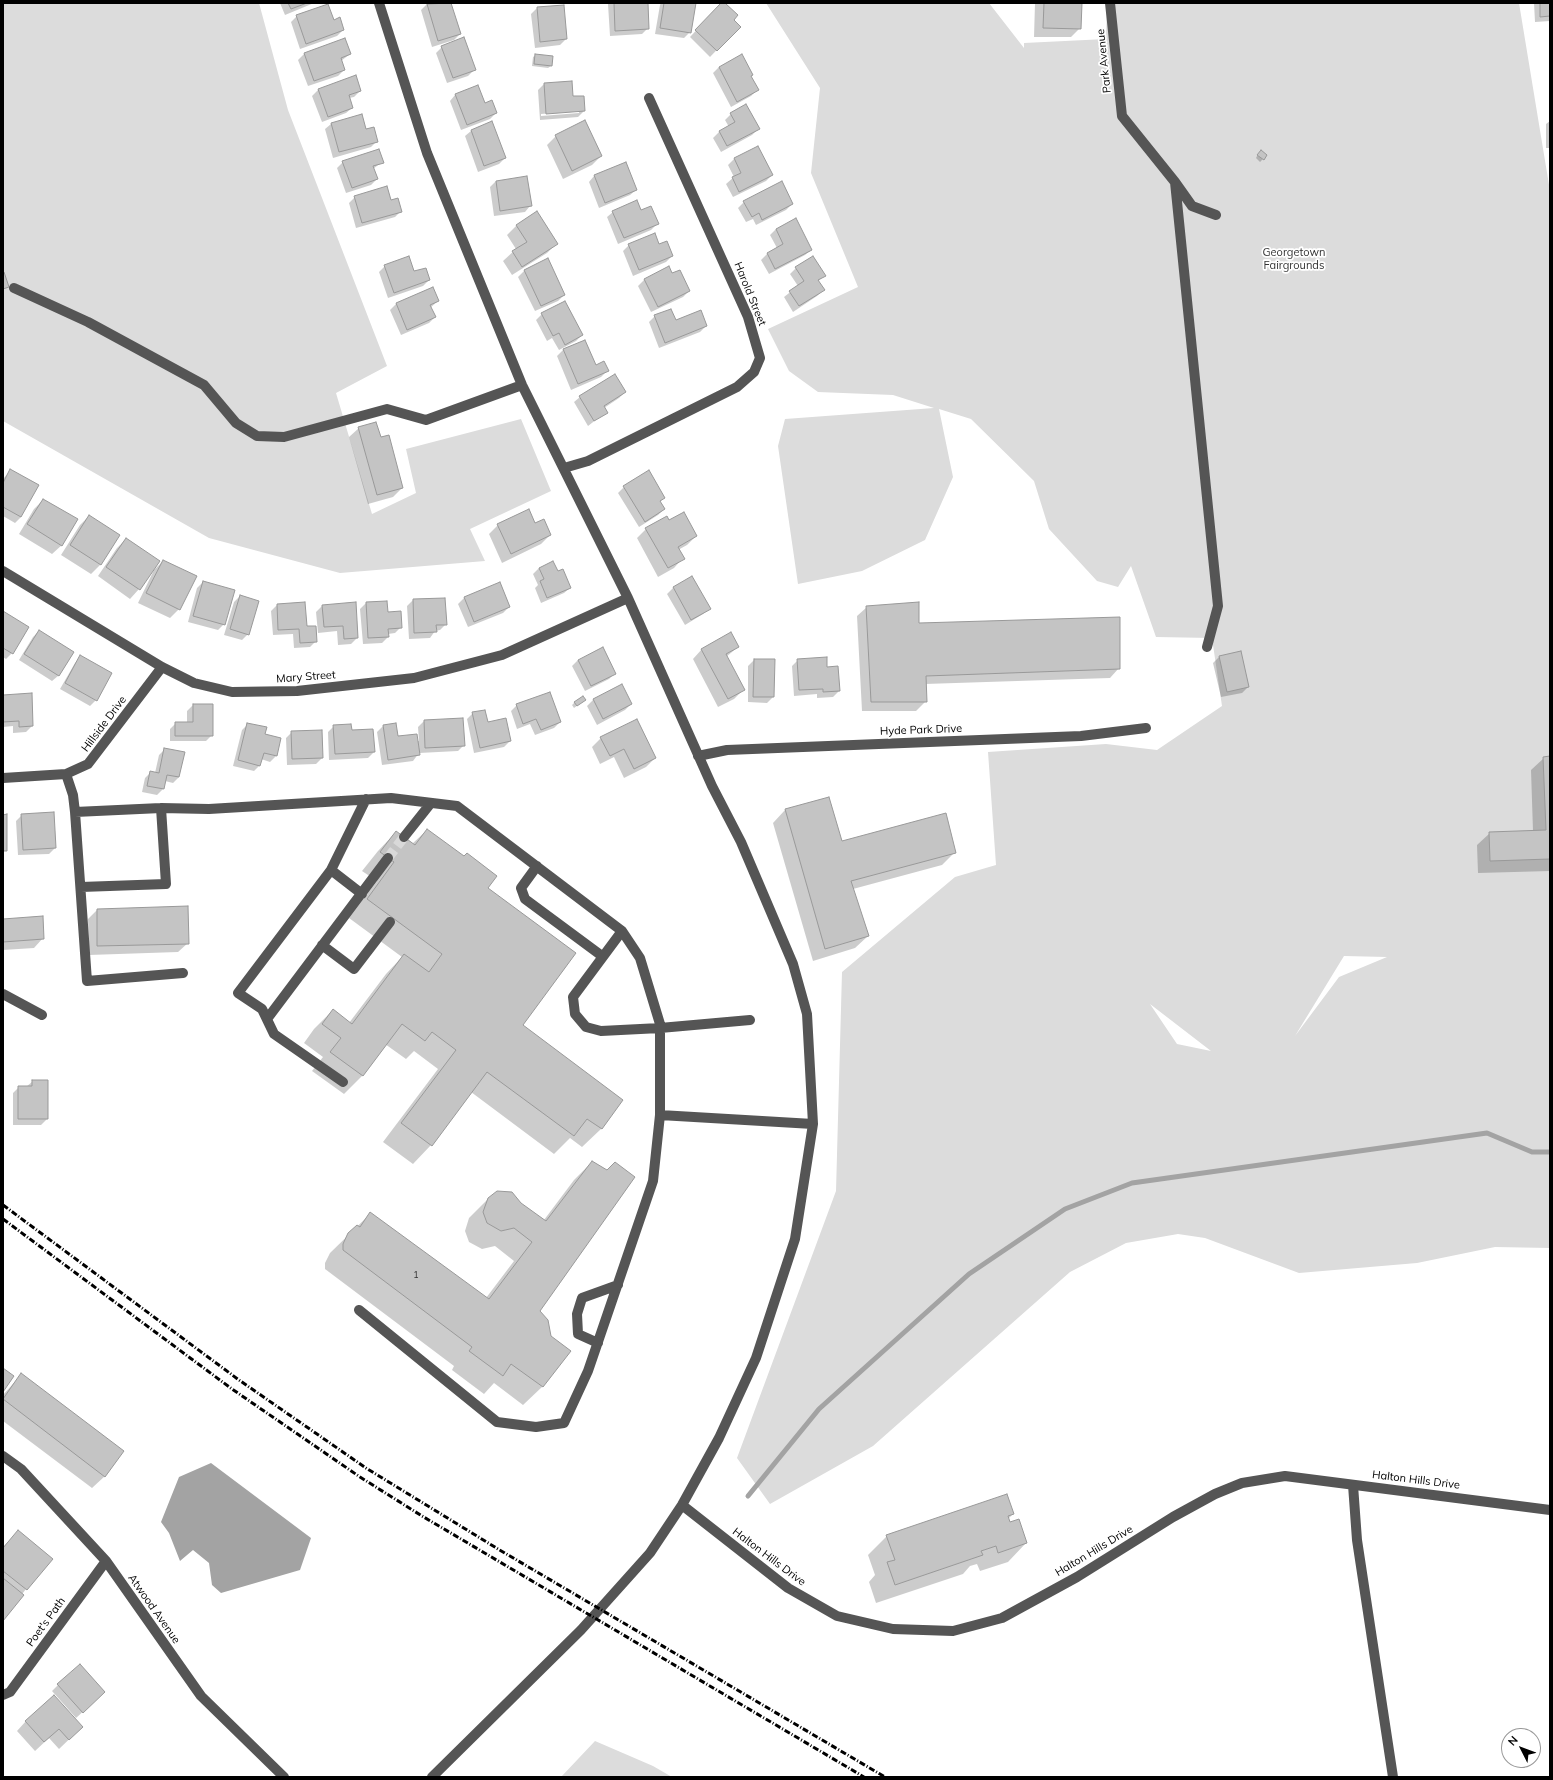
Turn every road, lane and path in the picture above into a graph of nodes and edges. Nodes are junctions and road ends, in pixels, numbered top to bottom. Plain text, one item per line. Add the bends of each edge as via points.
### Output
1 (379, 3) edge
2 (1110, 3) edge
3 (649, 98) dead end
4 (1175, 182) junction
5 (1216, 215) dead end
6 (14, 288) dead end
7 (522, 385) junction
8 (564, 468) junction
9 (3, 571) edge
10 (628, 598) junction
11 (1208, 648) dead end
12 (162, 667) junction
13 (1146, 728) dead end
14 (698, 756) junction
15 (66, 774) junction
16 (3, 778) edge
17 (366, 799) junction
18 (431, 803) junction
19 (161, 808) junction
20 (75, 812) junction
21 (404, 837) tunnel mouth
22 (388, 858) tunnel mouth
23 (537, 866) junction
24 (331, 870) junction
25 (81, 887) junction
26 (362, 894) junction
27 (390, 922) dead end
28 (622, 931) junction
29 (322, 945) junction
30 (602, 956) junction
31 (183, 973) dead end
32 (3, 994) edge
33 (42, 1015) dead end
34 (267, 1019) junction
35 (750, 1020) dead end
36 (660, 1028) junction
37 (343, 1082) dead end
38 (660, 1115) junction
39 (813, 1124) junction
40 (618, 1285) junction
41 (358, 1310) dead end
42 (598, 1343) junction
43 (3, 1456) edge
44 (1353, 1485) junction
45 (682, 1505) junction
46 (1550, 1510) edge
47 (106, 1561) junction
48 (3, 1695) edge
49 (284, 1777) edge
50 (432, 1777) edge
51 (1393, 1777) edge

1 - 7 street via 427,153
2 - 4 street, Park Avenue via 1122,116
3 - 8 street, Harold Street via 748,316 760,358 754,372 737,387 588,461
4 - 5 street via 1192,206
4 - 11 street via 1218,606
6 - 7 street via 88,322 204,385 236,423 257,436 284,437 387,409 426,420
7 - 8 street
8 - 10 street
9 - 12 street, Mary Street
10 - 12 street, Mary Street via 502,655 414,678 297,691 232,692 194,683
10 - 14 street
12 - 15 street, Hillside Drive via 88,764
13 - 14 street, Hyde Park Drive via 1081,736 727,750
14 - 39 street via 741,842 793,964 807,1014
15 - 16 street, Hillside Drive
15 - 20 street
17 - 18 street via 391,798
17 - 19 street via 209,809
17 - 24 street
18 - 21 street
18 - 23 street via 458,806
19 - 20 street
19 - 25 street via 166,884
20 - 25 street
22 - 26 street
23 - 28 street
23 - 30 street via 522,888 525,899
24 - 26 street
24 - 34 street via 238,993 262,1010
25 - 31 street via 87,981
26 - 29 street
27 - 29 street via 354,969
28 - 30 street
28 - 36 street via 640,958
29 - 34 street
30 - 36 street via 573,997 575,1014 586,1027 601,1031
32 - 33 street
34 - 37 street via 274,1034
35 - 36 street
36 - 38 street
38 - 39 street
38 - 40 street via 652,1181
39 - 45 street via 795,1239 756,1358 719,1438
40 - 42 street
40 - 42 street via 582,1298 577,1314 578,1334
41 - 42 street via 498,1422 536,1427 564,1423
43 - 47 street, Atwood Avenue via 21,1469
44 - 45 street, Halton Hills Drive via 1285,1476 1242,1483 1215,1494 1173,1517 1077,1577 1002,1618 953,1631 893,1629 836,1616 788,1588
44 - 46 street, Halton Hills Drive
44 - 51 street via 1357,1540
45 - 50 street via 650,1552 581,1630
47 - 48 street, Poet's Path via 10,1692
47 - 49 street, Atwood Avenue via 201,1696

